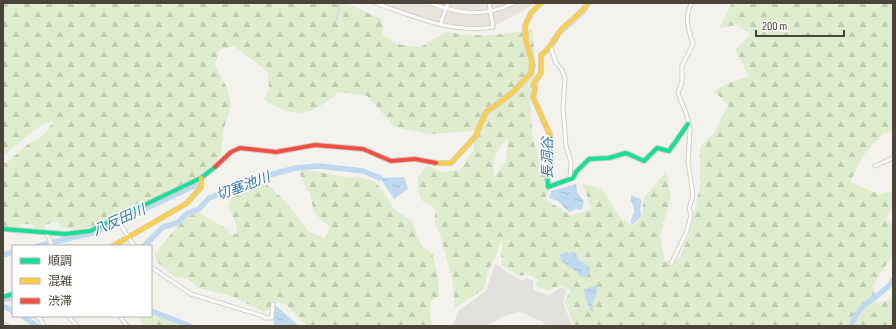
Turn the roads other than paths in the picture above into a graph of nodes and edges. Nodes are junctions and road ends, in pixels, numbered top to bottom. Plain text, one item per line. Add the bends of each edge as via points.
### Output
1 (374, 3) edge
2 (389, 3) edge
3 (429, 3) edge
4 (448, 3) edge
5 (489, 3) edge
6 (514, 3) edge
7 (541, 3) edge
8 (588, 3) edge
9 (692, 3) edge
10 (388, 8) junction
11 (446, 9) junction
12 (490, 12) junction
13 (440, 25) junction
14 (552, 49) junction
15 (688, 124) junction
16 (893, 158) edge
17 (875, 166) dead end
18 (201, 178) junction
19 (570, 179) junction
20 (118, 220) junction
21 (3, 229) edge
22 (47, 233) junction
23 (128, 237) junction
24 (51, 244) edge
25 (115, 245) edge
26 (133, 245) edge
27 (671, 264) dead end
28 (152, 269) edge
29 (273, 304) dead end
30 (37, 317) edge
31 (69, 317) edge
32 (121, 317) edge
33 (3, 324) edge
34 (7, 326) edge
35 (44, 326) edge
36 (77, 326) edge
37 (127, 326) edge

1 - 10 street
2 - 10 street
3 - 11 street
4 - 11 street
5 - 12 street
6 - 12 street
7 - 18 main road via 531,13 525,26 532,62 530,73 511,94 486,113 475,137 456,159 447,164 415,159 391,161 363,149 341,146 315,146 276,152 240,148 231,152
8 - 14 main road via 580,15 560,31
9 - 15 street via 687,23 693,44 682,66 682,82 678,93 688,116
10 - 13 street
11 - 12 street via 468,13
11 - 13 street
12 - 13 street via 493,27 465,29
14 - 19 street via 556,63 565,78 562,108 566,146 571,162
14 - 19 main road via 540,57 541,73 535,81 536,90 533,97 550,134 551,162 547,171 548,187
15 - 19 main road via 669,151 657,148 644,161 626,154 589,159
15 - 27 street via 688,161 693,196 689,208 691,215 687,231
16 - 17 street
18 - 20 main road
18 - 23 main road via 201,187 187,203
20 - 22 main road via 82,233
20 - 23 street
21 - 22 main road
22 - 24 street
23 - 25 main road
23 - 26 street
28 - 29 street via 191,294 265,318 272,318
30 - 35 street
31 - 36 street
32 - 37 street
33 - 34 street

